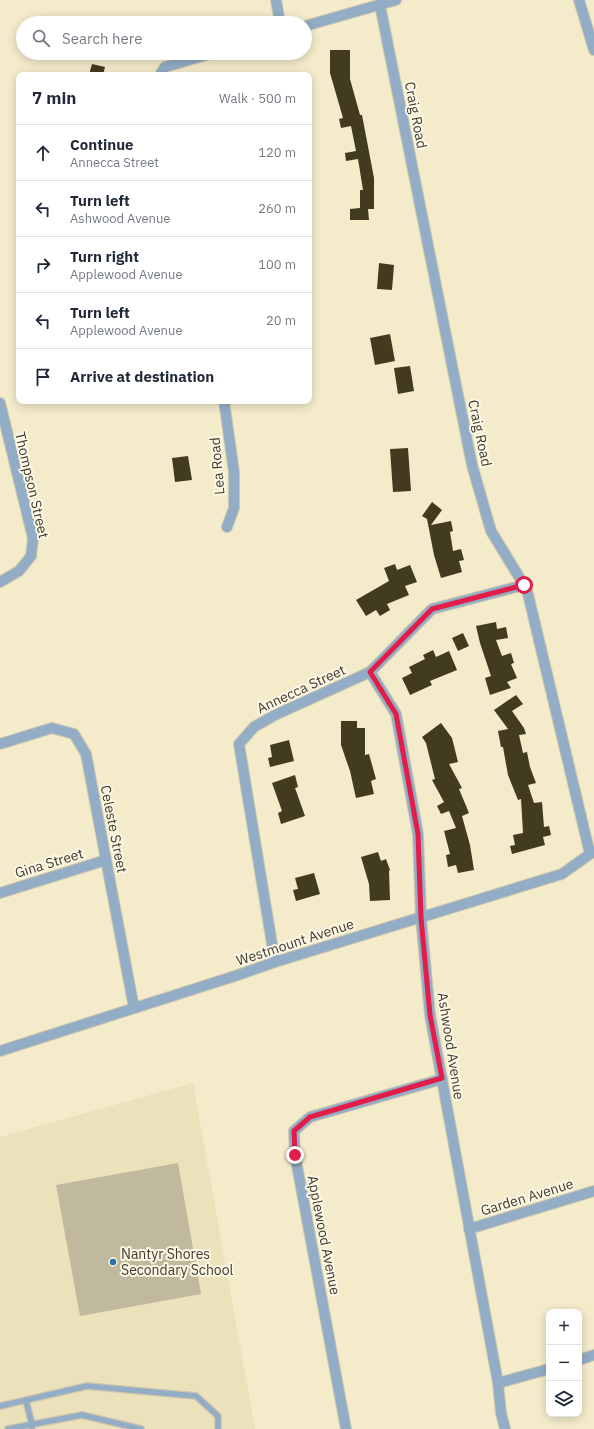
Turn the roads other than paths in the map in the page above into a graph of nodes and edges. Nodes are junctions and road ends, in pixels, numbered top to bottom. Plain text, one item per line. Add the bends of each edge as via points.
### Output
1 (276, 0) edge
2 (396, 0) edge
3 (579, 0) edge
4 (380, 5) junction
5 (279, 16) edge
6 (312, 24) edge
7 (594, 50) edge
8 (189, 60) edge
9 (162, 72) edge
10 (224, 404) edge
11 (0, 409) edge
12 (227, 527) dead end
13 (0, 582) edge
14 (524, 585) junction
15 (370, 672) junction
16 (0, 744) edge
17 (592, 852) edge
18 (106, 860) junction
19 (0, 893) edge
20 (421, 918) junction
21 (276, 962) junction
22 (134, 1008) junction
23 (0, 1051) edge
24 (442, 1078) junction
25 (594, 1191) edge
26 (469, 1229) junction
27 (594, 1355) edge
28 (582, 1359) edge
29 (546, 1370) edge
30 (498, 1383) junction
31 (26, 1400) junction
32 (0, 1406) edge
33 (32, 1427) edge
34 (8, 1429) edge
35 (141, 1429) edge
36 (218, 1429) edge
37 (346, 1429) edge
38 (505, 1429) edge

1 - 5 street
2 - 4 street
3 - 7 street
4 - 6 street
4 - 14 street, Craig Road via 472,465 491,531
8 - 9 street via 165,67
10 - 12 street, Lea Road via 234,472 234,508
11 - 13 street, Thompson Street via 33,538 31,556 19,571
14 - 15 street, Annecca Street via 432,609
14 - 17 street, Craig Road
15 - 20 street, Ashwood Avenue via 396,714 418,834
15 - 21 street, Annecca Street via 254,727 239,744
16 - 18 street, Celeste Street via 52,728 74,734 86,754
17 - 20 street, Westmount Avenue via 562,874
18 - 19 street, Gina Street
18 - 22 street, Celeste Street
20 - 21 street, Westmount Avenue
20 - 24 street, Ashwood Avenue via 430,1015
21 - 22 street, Westmount Avenue
22 - 23 street, Westmount Avenue
24 - 26 street, Ashwood Avenue
24 - 37 street, Applewood Avenue via 310,1117 294,1131 295,1155
25 - 26 street, Garden Avenue
26 - 30 street, Ashwood Avenue
27 - 28 street
29 - 30 street
30 - 38 street, Ashwood Avenue
31 - 32 lane
31 - 33 lane
31 - 36 lane via 87,1386 196,1396 218,1416
33 - 34 lane
33 - 35 lane via 82,1415

